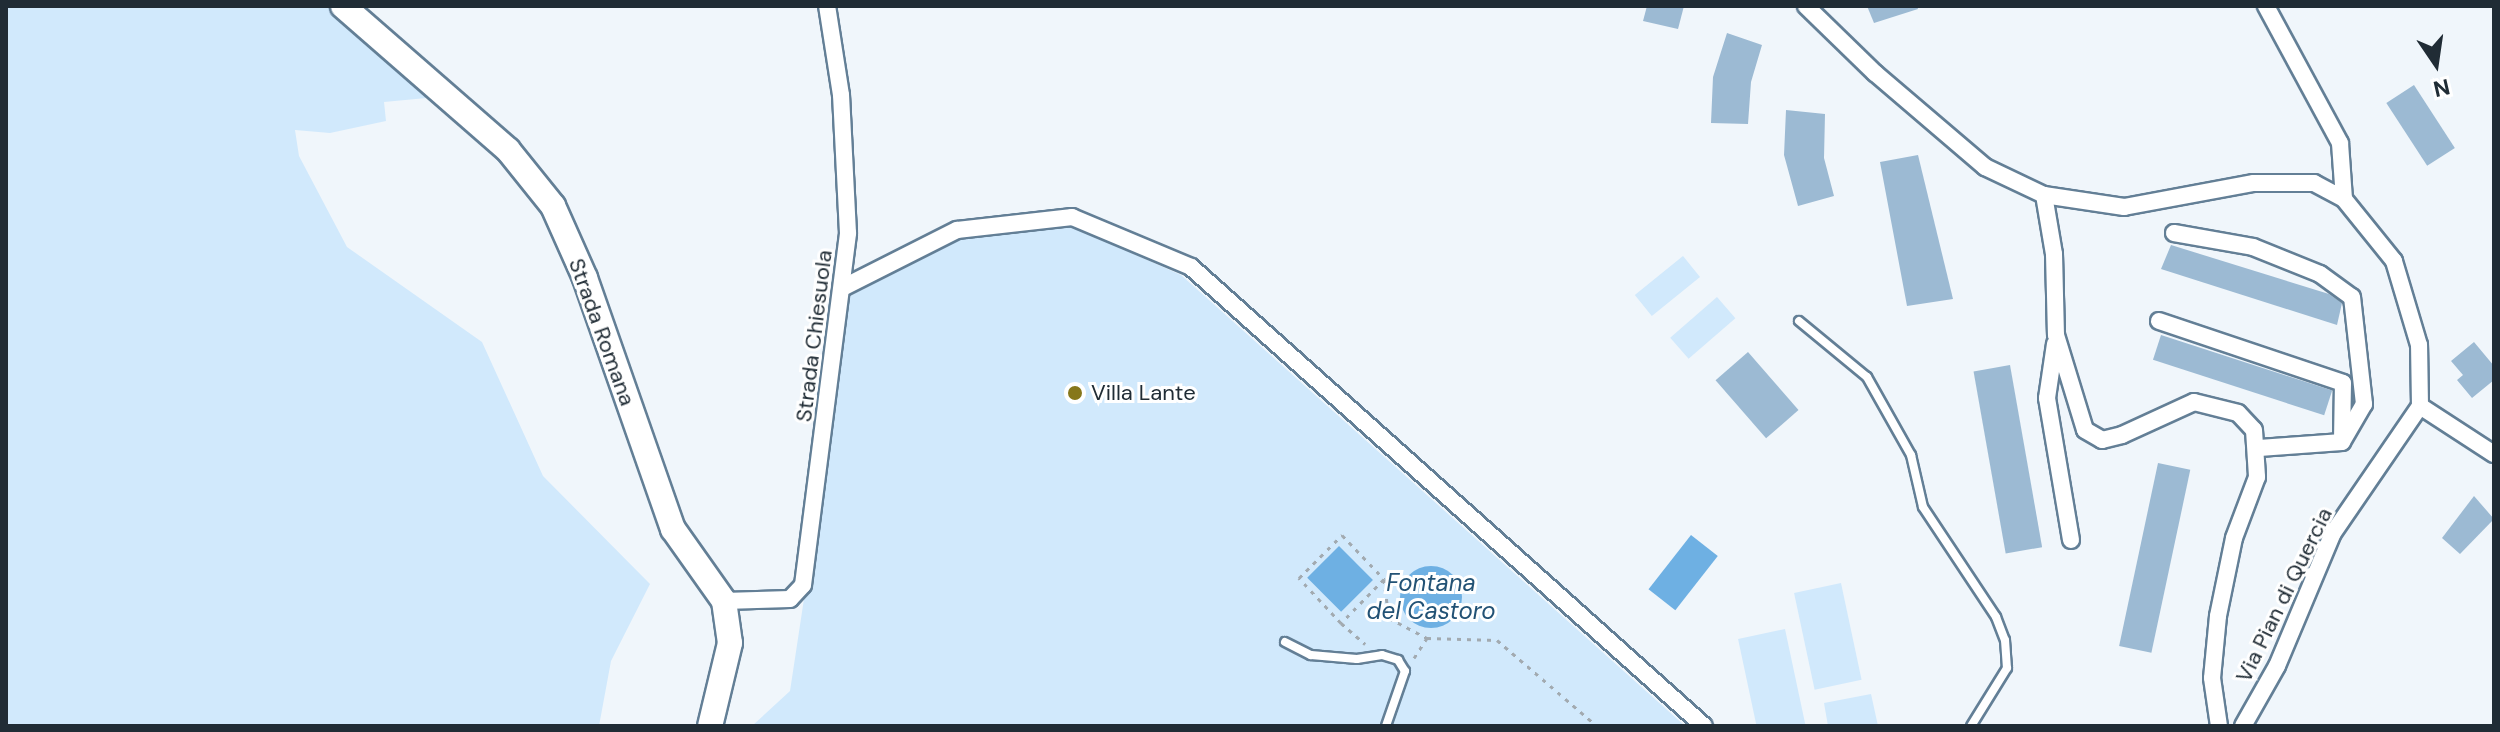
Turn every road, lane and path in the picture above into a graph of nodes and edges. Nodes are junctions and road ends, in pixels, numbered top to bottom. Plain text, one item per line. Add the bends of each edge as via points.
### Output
1 (343, 6) edge
2 (827, 6) edge
3 (1806, 6) edge
4 (2266, 6) edge
5 (2044, 195) junction
6 (2344, 199) junction
7 (2174, 233) dead end
8 (844, 287) junction
9 (1799, 321) dead end
10 (2159, 321) dead end
11 (2056, 335) junction
12 (2420, 406) junction
13 (2342, 442) junction
14 (2259, 448) junction
15 (2494, 454) edge
16 (2071, 540) dead end
17 (1384, 579) junction
18 (724, 601) junction
19 (1341, 623) junction
20 (1427, 638) junction
21 (1285, 642) dead end
22 (1382, 655) junction
23 (1405, 671) junction
24 (710, 726) edge
25 (1386, 726) edge
26 (1597, 726) edge
27 (1704, 726) edge
28 (1971, 726) edge
29 (2219, 726) edge
30 (2243, 726) edge

1 - 18 street, Strada Romana via 508,150 553,206 585,278 673,529
2 - 8 street, Strada Chiesuola via 841,95 848,233
3 - 5 street via 1985,167
4 - 6 street via 2340,143
5 - 6 street via 2124,207 2254,183 2314,183
5 - 11 street via 2054,254
6 - 12 street via 2394,261 2419,345
7 - 13 street via 2253,247 2320,274 2352,297 2364,404
8 - 18 street, Strada Chiesuola via 803,585 790,599
8 - 27 street via 957,230 1072,217 1191,267
9 - 28 lane via 1867,377 1911,455 1923,507 1996,617 2007,668
10 - 13 street via 2343,383
11 - 14 street via 2085,430 2102,440 2194,402 2238,413 2254,430
11 - 16 street via 2047,398
12 - 15 street
12 - 30 street, Via Pian di Quercia via 2333,533 2277,666
13 - 14 street
14 - 29 street via 2257,477 2234,538 2218,616 2212,678
17 - 19 path
17 - 19 path via 1342,535 1299,578
17 - 20 path via 1389,618
18 - 24 street, Strada Romana via 730,643
19 - 22 path
20 - 23 path
20 - 26 path via 1497,640
21 - 22 lane via 1311,655
22 - 23 lane via 1398,660
23 - 25 lane

